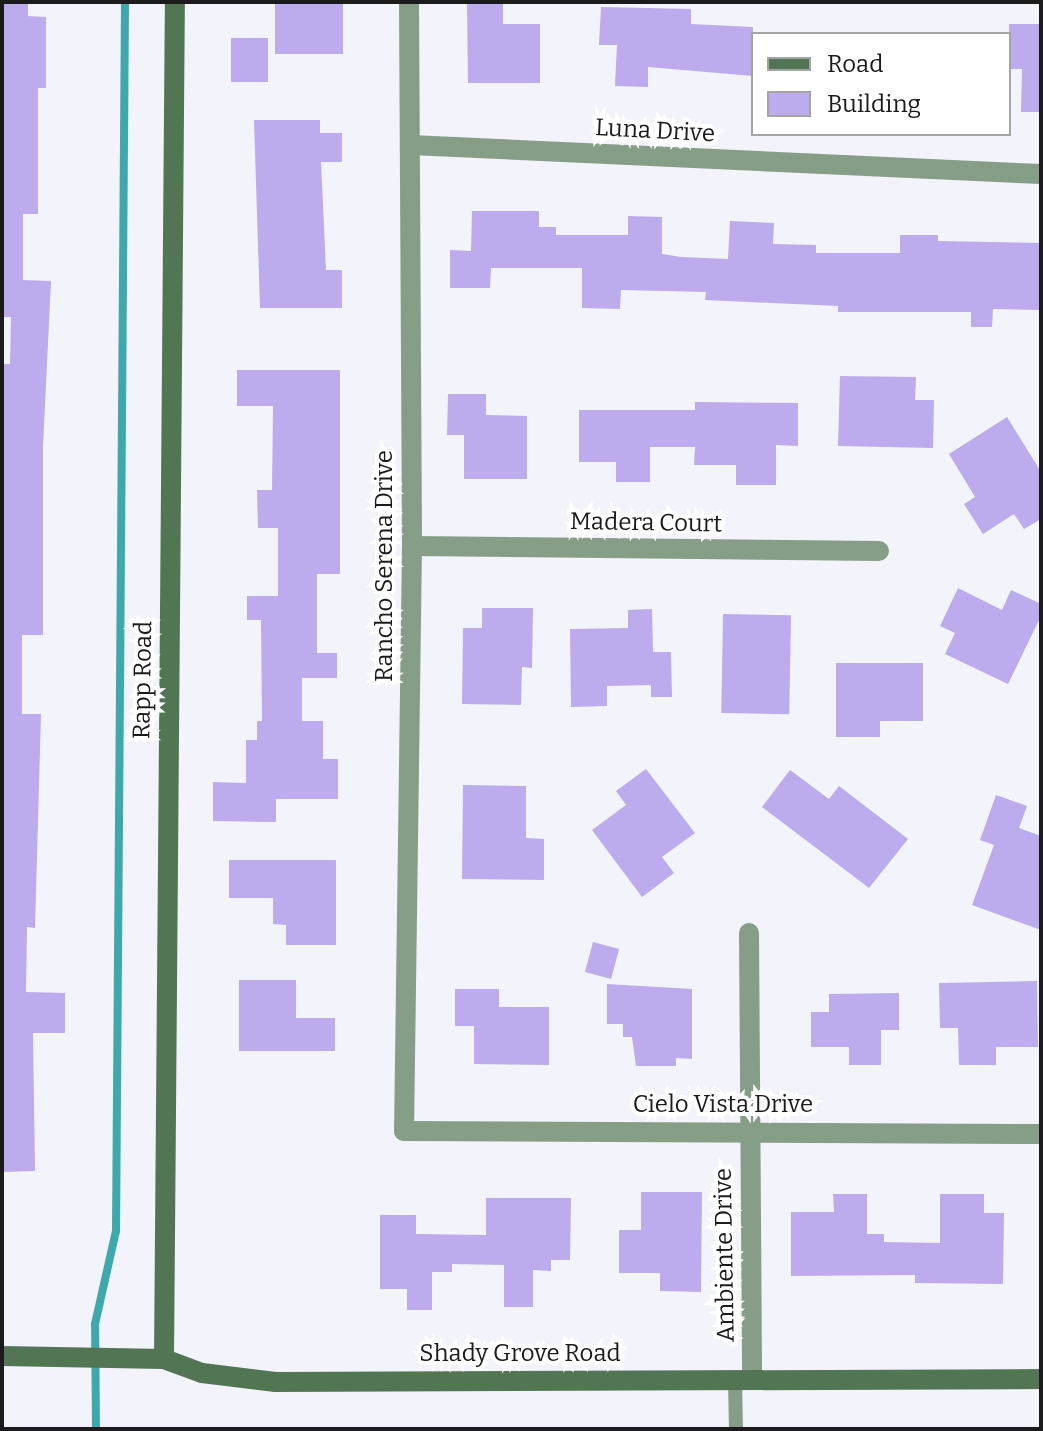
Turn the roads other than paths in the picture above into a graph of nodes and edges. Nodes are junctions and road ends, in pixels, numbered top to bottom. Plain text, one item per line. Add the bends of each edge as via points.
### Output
1 (175, 2) edge
2 (409, 2) edge
3 (411, 145) junction
4 (1041, 174) edge
5 (412, 546) junction
6 (879, 551) dead end
7 (749, 933) dead end
8 (749, 1130) junction
9 (404, 1131) joint
10 (1041, 1134) edge
11 (2, 1356) edge
12 (164, 1359) junction
13 (744, 1379) junction
14 (1041, 1379) edge
15 (736, 1429) edge

1 - 12 street, Rapp Road
2 - 3 street, Rancho Serena Drive
3 - 4 street, Luna Drive
3 - 5 street, Rancho Serena Drive
5 - 6 street, Madera Court
5 - 9 street, Rancho Serena Drive
7 - 8 street, Ambiente Drive
8 - 9 street, Cielo Vista Drive
8 - 10 street, Cielo Vista Drive
8 - 13 street, Ambiente Drive
11 - 12 street, Shady Grove Road
12 - 13 street, Shady Grove Road via 202,1373 275,1382
13 - 14 street, Shady Grove Road
13 - 15 lane

